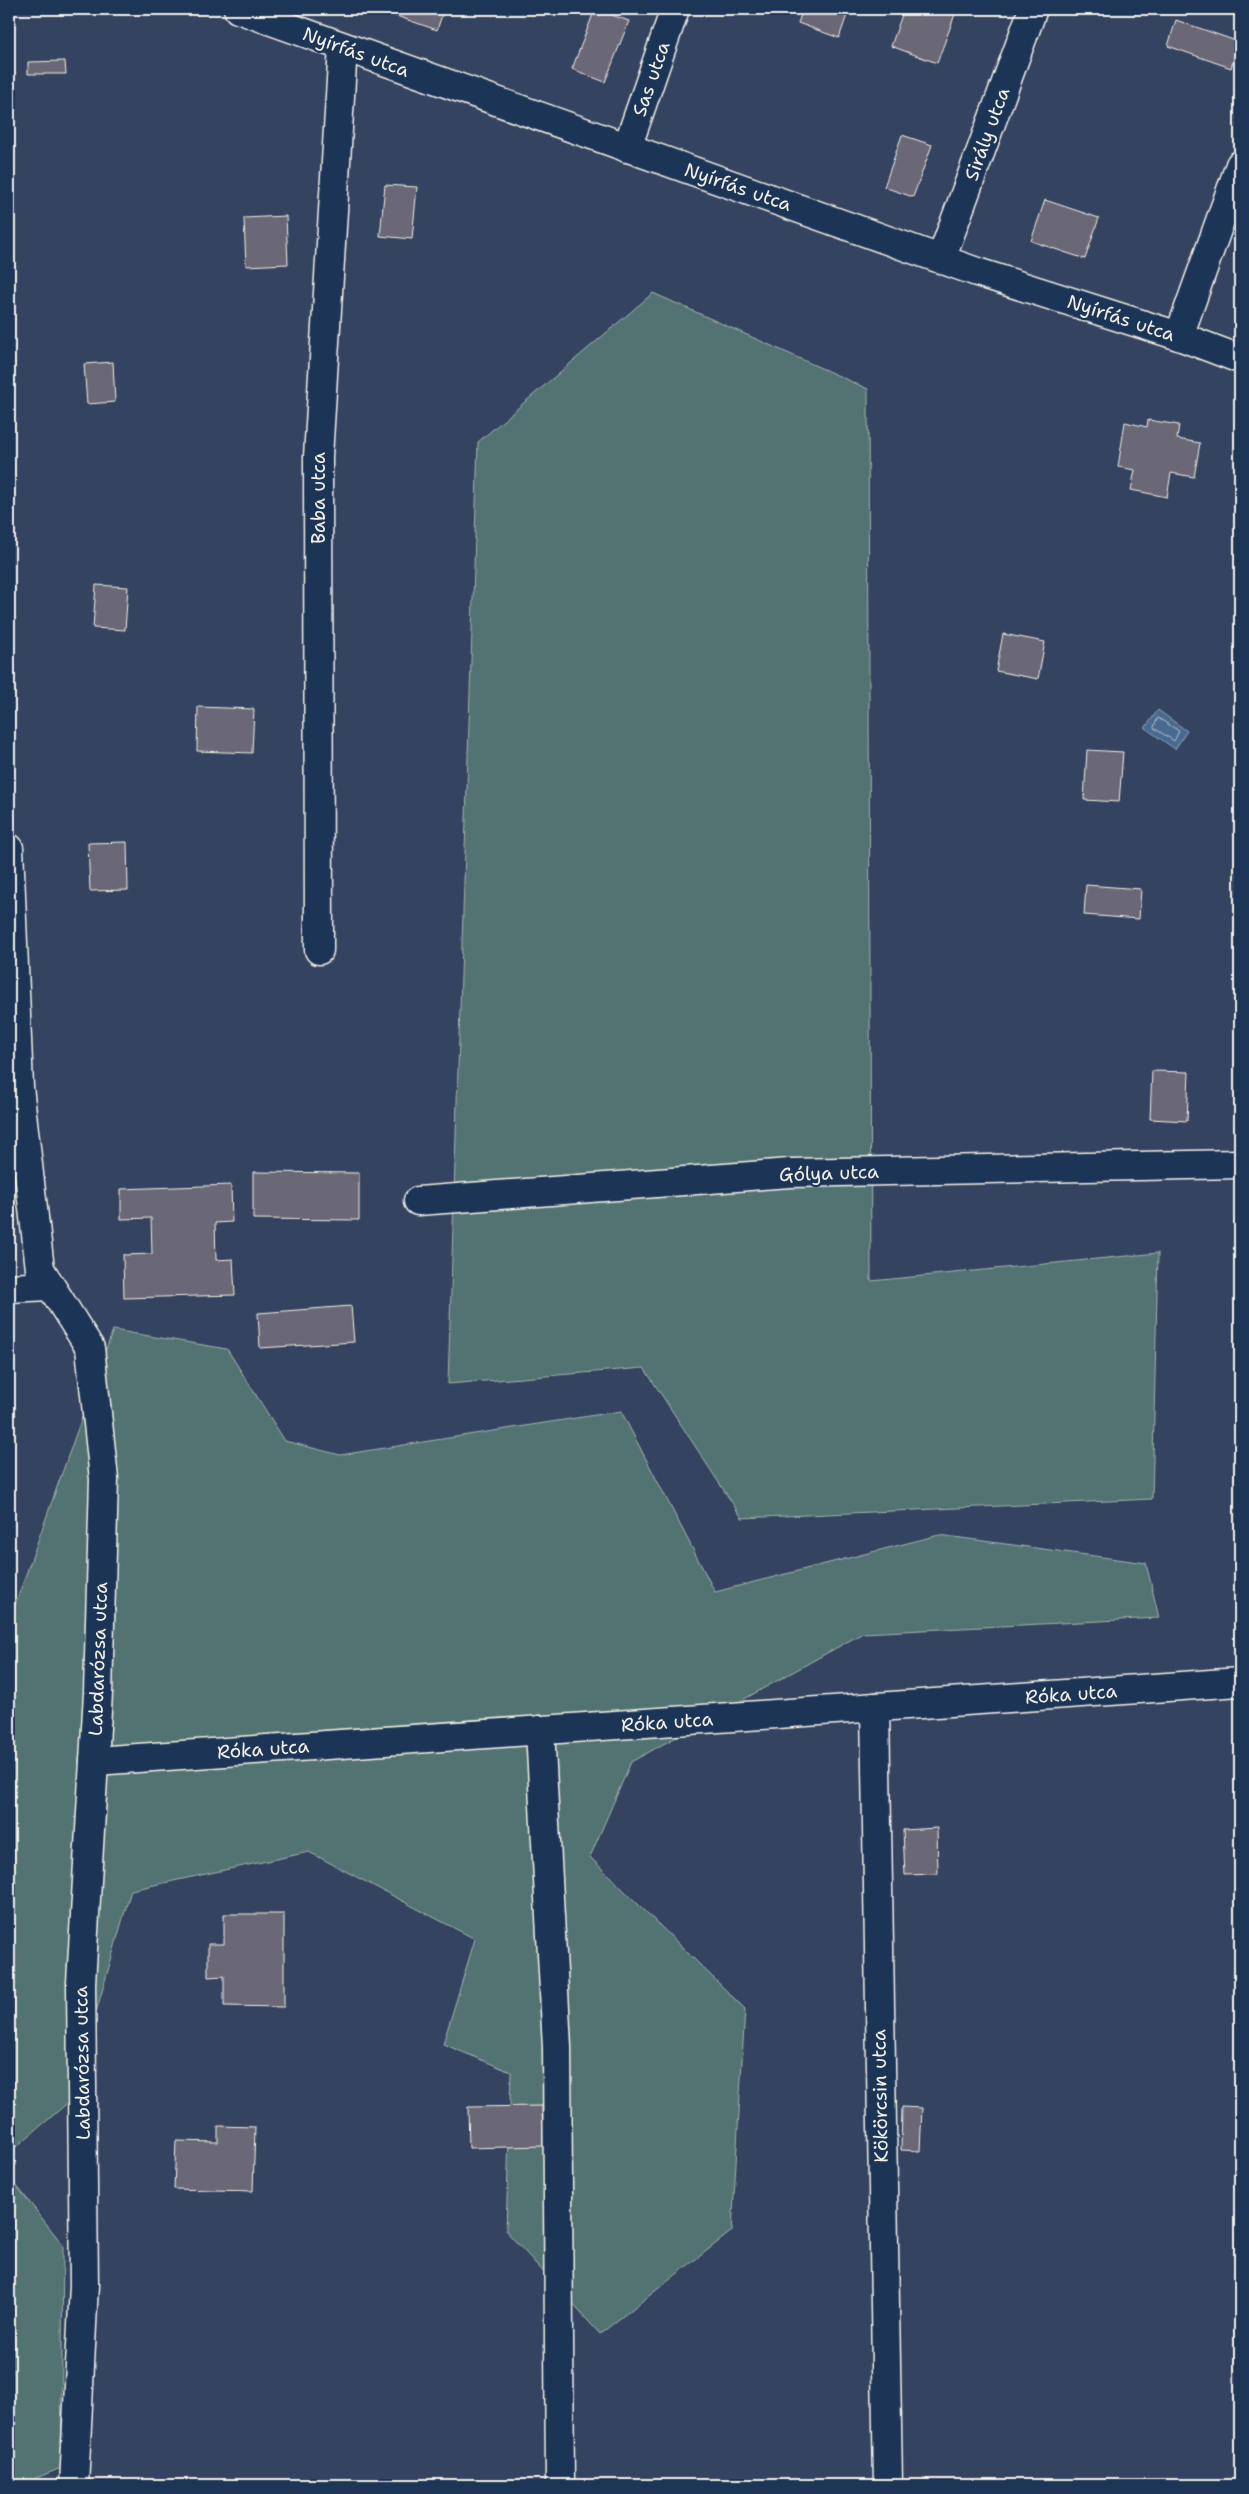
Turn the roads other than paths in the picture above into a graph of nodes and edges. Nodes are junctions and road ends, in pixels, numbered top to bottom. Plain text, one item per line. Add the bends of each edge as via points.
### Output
1 (238, 9) edge
2 (675, 9) edge
3 (1033, 9) edge
4 (343, 47) junction
5 (627, 148) junction
6 (1240, 165) edge
7 (940, 259) junction
8 (1179, 336) junction
9 (1240, 359) edge
10 (9, 848) edge
11 (320, 950) dead end
12 (1240, 1164) edge
13 (418, 1201) dead end
14 (50, 1286) junction
15 (9, 1288) edge
16 (1240, 1682) edge
17 (875, 1707) junction
18 (540, 1730) junction
19 (94, 1761) junction
20 (74, 2485) edge
21 (560, 2485) edge
22 (888, 2485) edge

1 - 4 street, Nyírfás utca
2 - 5 street, Sas utca
3 - 7 street, Sirály utca
4 - 5 street, Nyírfás utca
4 - 11 street, Baba utca via 318,457
5 - 7 street, Nyírfás utca
6 - 8 street
7 - 8 street, Nyírfás utca
8 - 9 street, Nyírfás utca
10 - 14 street, Labdarózsa utca via 19,1086 40,1269
12 - 13 street, Gólya utca via 790,1173
14 - 15 street
14 - 19 street, Labdarózsa utca via 90,1348 104,1479
16 - 17 street, Róka utca
17 - 18 street, Róka utca
17 - 22 street, Kökörcsin utca
18 - 19 street, Róka utca
18 - 21 street via 557,2047
19 - 20 street, Labdarózsa utca via 80,1983 84,2285

